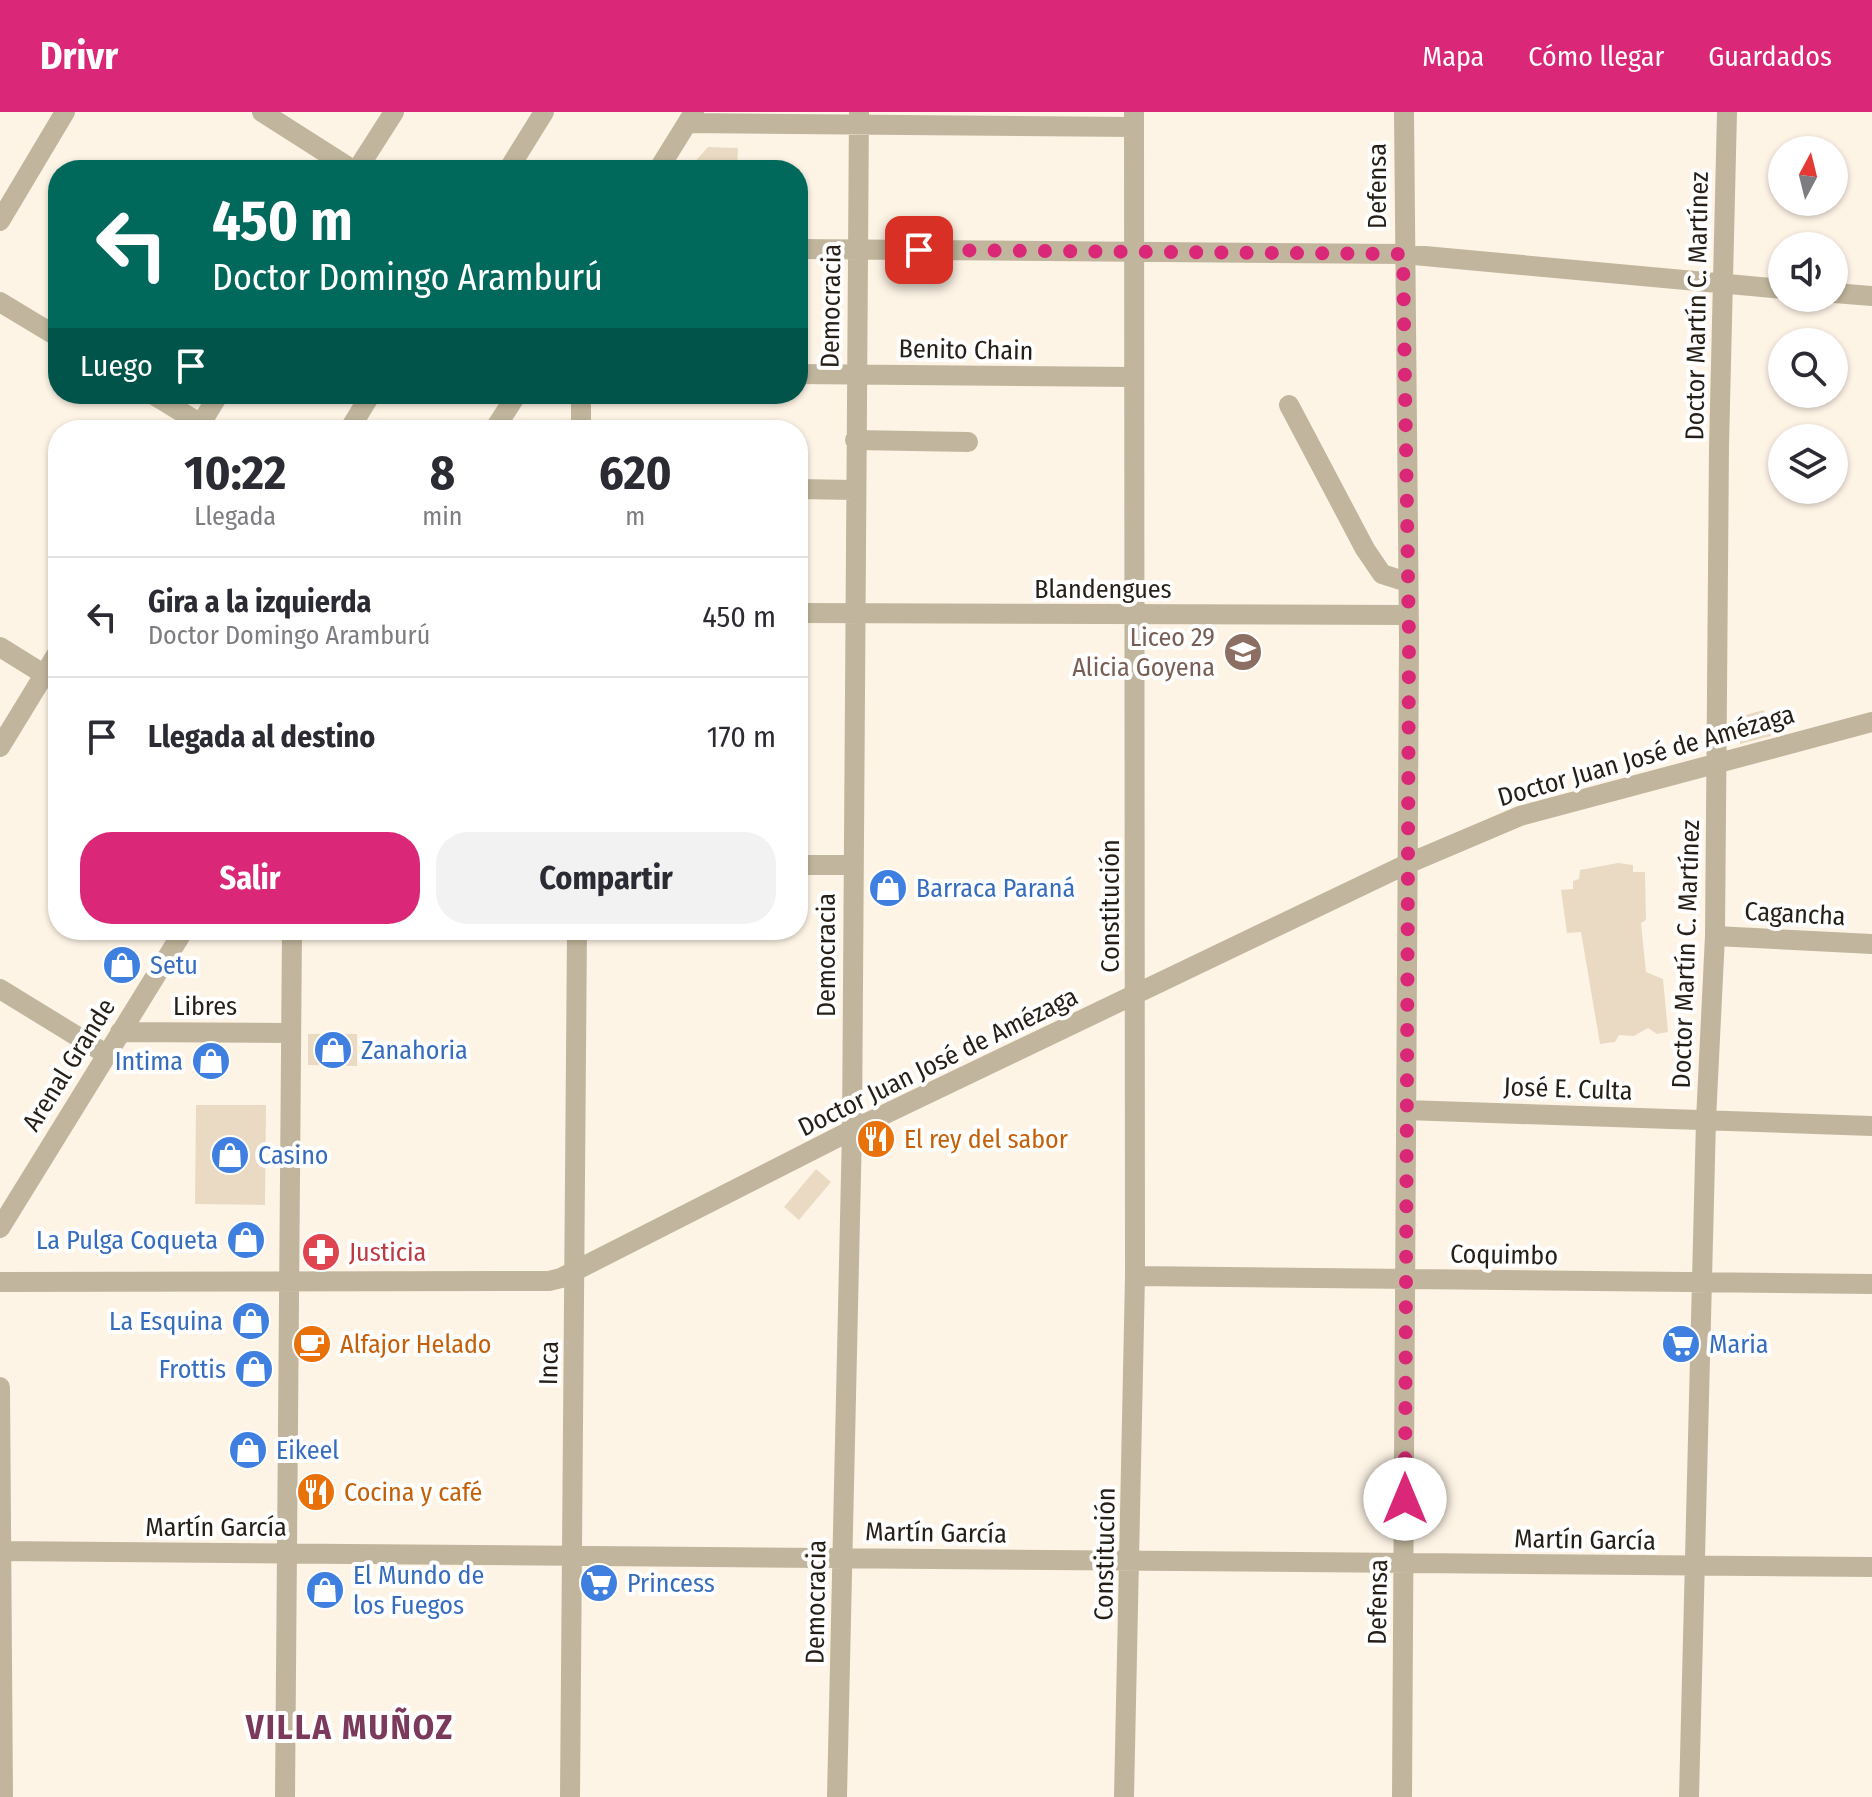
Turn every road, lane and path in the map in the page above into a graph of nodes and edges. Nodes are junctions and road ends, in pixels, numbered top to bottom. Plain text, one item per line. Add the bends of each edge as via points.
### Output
1 (65, 112) edge
2 (262, 112) edge
3 (394, 112) edge
4 (544, 112) edge
5 (1404, 112) edge
6 (1727, 112) edge
7 (691, 118) edge
8 (859, 119) edge
9 (1134, 120) edge
10 (339, 160) edge
11 (362, 160) edge
12 (514, 160) edge
13 (664, 160) edge
14 (0, 221) edge
15 (808, 249) edge
16 (857, 249) junction
17 (1135, 251) junction
18 (1403, 254) junction
19 (1725, 285) junction
20 (1768, 288) edge
21 (1848, 294) edge
22 (1872, 296) edge
23 (0, 302) edge
24 (48, 331) edge
25 (808, 374) edge
26 (856, 375) junction
27 (1133, 377) junction
28 (167, 404) edge
29 (1289, 405) dead end
30 (191, 420) edge
31 (855, 440) junction
32 (968, 442) dead end
33 (808, 489) edge
34 (854, 490) junction
35 (1407, 582) junction
36 (808, 613) edge
37 (853, 613) junction
38 (1408, 615) junction
39 (1137, 616) junction
40 (0, 647) edge
41 (48, 677) edge
42 (48, 683) edge
43 (1872, 722) edge
44 (0, 747) edge
45 (1718, 760) junction
46 (1407, 864) junction
47 (808, 865) edge
48 (852, 865) junction
49 (1715, 936) junction
50 (178, 940) edge
51 (292, 940) edge
52 (577, 940) edge
53 (1872, 944) edge
54 (0, 989) edge
55 (1135, 996) junction
56 (120, 1032) junction
57 (291, 1033) junction
58 (106, 1054) junction
59 (1406, 1110) junction
60 (1706, 1120) junction
61 (1872, 1126) edge
62 (852, 1130) junction
63 (0, 1228) edge
64 (576, 1272) junction
65 (1135, 1276) junction
66 (1406, 1280) junction
67 (0, 1282) edge
68 (289, 1283) junction
69 (1702, 1284) junction
70 (1872, 1284) edge
71 (0, 1387) edge
72 (1, 1551) edge
73 (284, 1553) junction
74 (573, 1558) junction
75 (843, 1558) junction
76 (1131, 1561) junction
77 (1404, 1561) junction
78 (1872, 1567) edge
79 (1695, 1568) junction
80 (3, 1797) edge
81 (285, 1797) edge
82 (570, 1797) edge
83 (837, 1797) edge
84 (1124, 1797) edge
85 (1402, 1797) edge
86 (1689, 1797) edge

1 - 14 street
2 - 10 street
3 - 11 street
4 - 12 street
5 - 18 street, Defensa
6 - 19 street, Doctor Martín C. Martínez
7 - 8 street
7 - 13 street
8 - 9 street
8 - 16 street, Democracia
9 - 17 street, Constitución
15 - 16 street
16 - 17 street
16 - 26 street, Democracia
17 - 18 street
17 - 27 street, Constitución
18 - 19 street
18 - 35 street, Defensa
19 - 20 street
19 - 45 street, Doctor Martín C. Martínez
21 - 22 street
23 - 24 street
25 - 26 street, Benito Chain
26 - 27 street, Benito Chain
26 - 31 street, Democracia
27 - 39 street, Constitución
28 - 30 street
29 - 35 street via 1365,549 1382,574
31 - 32 street
31 - 34 street, Democracia
33 - 34 street
34 - 37 street, Democracia
35 - 38 street, Defensa
36 - 37 street, Blandengues
37 - 39 street, Blandengues
37 - 48 street, Democracia
38 - 39 street, Blandengues
38 - 46 street, Defensa
39 - 55 street, Constitución
40 - 41 street
42 - 44 street
43 - 45 street, Doctor Juan José de Amézaga
45 - 46 street, Doctor Juan José de Amézaga via 1520,816
45 - 49 street, Doctor Martín C. Martínez
46 - 55 street, Doctor Juan José de Amézaga
46 - 59 street, Defensa
47 - 48 street
48 - 62 street, Democracia
49 - 53 street, Cagancha
49 - 60 street, Doctor Martín C. Martínez
50 - 56 street, Arenal Grande
51 - 57 street
52 - 64 street, Inca
54 - 58 street
55 - 62 street, Doctor Juan José de Amézaga
55 - 65 street, Constitución
56 - 57 street, Libres
56 - 58 street, Arenal Grande
57 - 68 street
58 - 63 street, Arenal Grande
59 - 60 street, José E. Culta
59 - 66 street, Defensa
60 - 61 street, José E. Culta
60 - 69 street, Doctor Martín C. Martínez
62 - 64 street, Doctor Juan José de Amézaga
62 - 75 street, Democracia
64 - 68 street, Doctor Juan José de Amézaga via 549,1281
64 - 74 street, Inca
65 - 66 street, Coquimbo
65 - 76 street, Constitución
66 - 69 street, Coquimbo
66 - 77 street, Defensa
67 - 68 street, Doctor Juan José de Amézaga
68 - 73 street
69 - 70 street, Coquimbo
69 - 79 street, Doctor Martín C. Martínez
71 - 72 street
72 - 73 street, Martín García
72 - 80 street
73 - 74 street, Martín García
73 - 81 street
74 - 75 street, Martín García
74 - 82 street, Inca
75 - 76 street, Martín García
75 - 83 street, Democracia
76 - 77 street, Martín García
76 - 84 street, Constitución
77 - 79 street, Martín García
77 - 85 street, Defensa
78 - 79 street, Martín García
79 - 86 street, Doctor Martín C. Martínez

